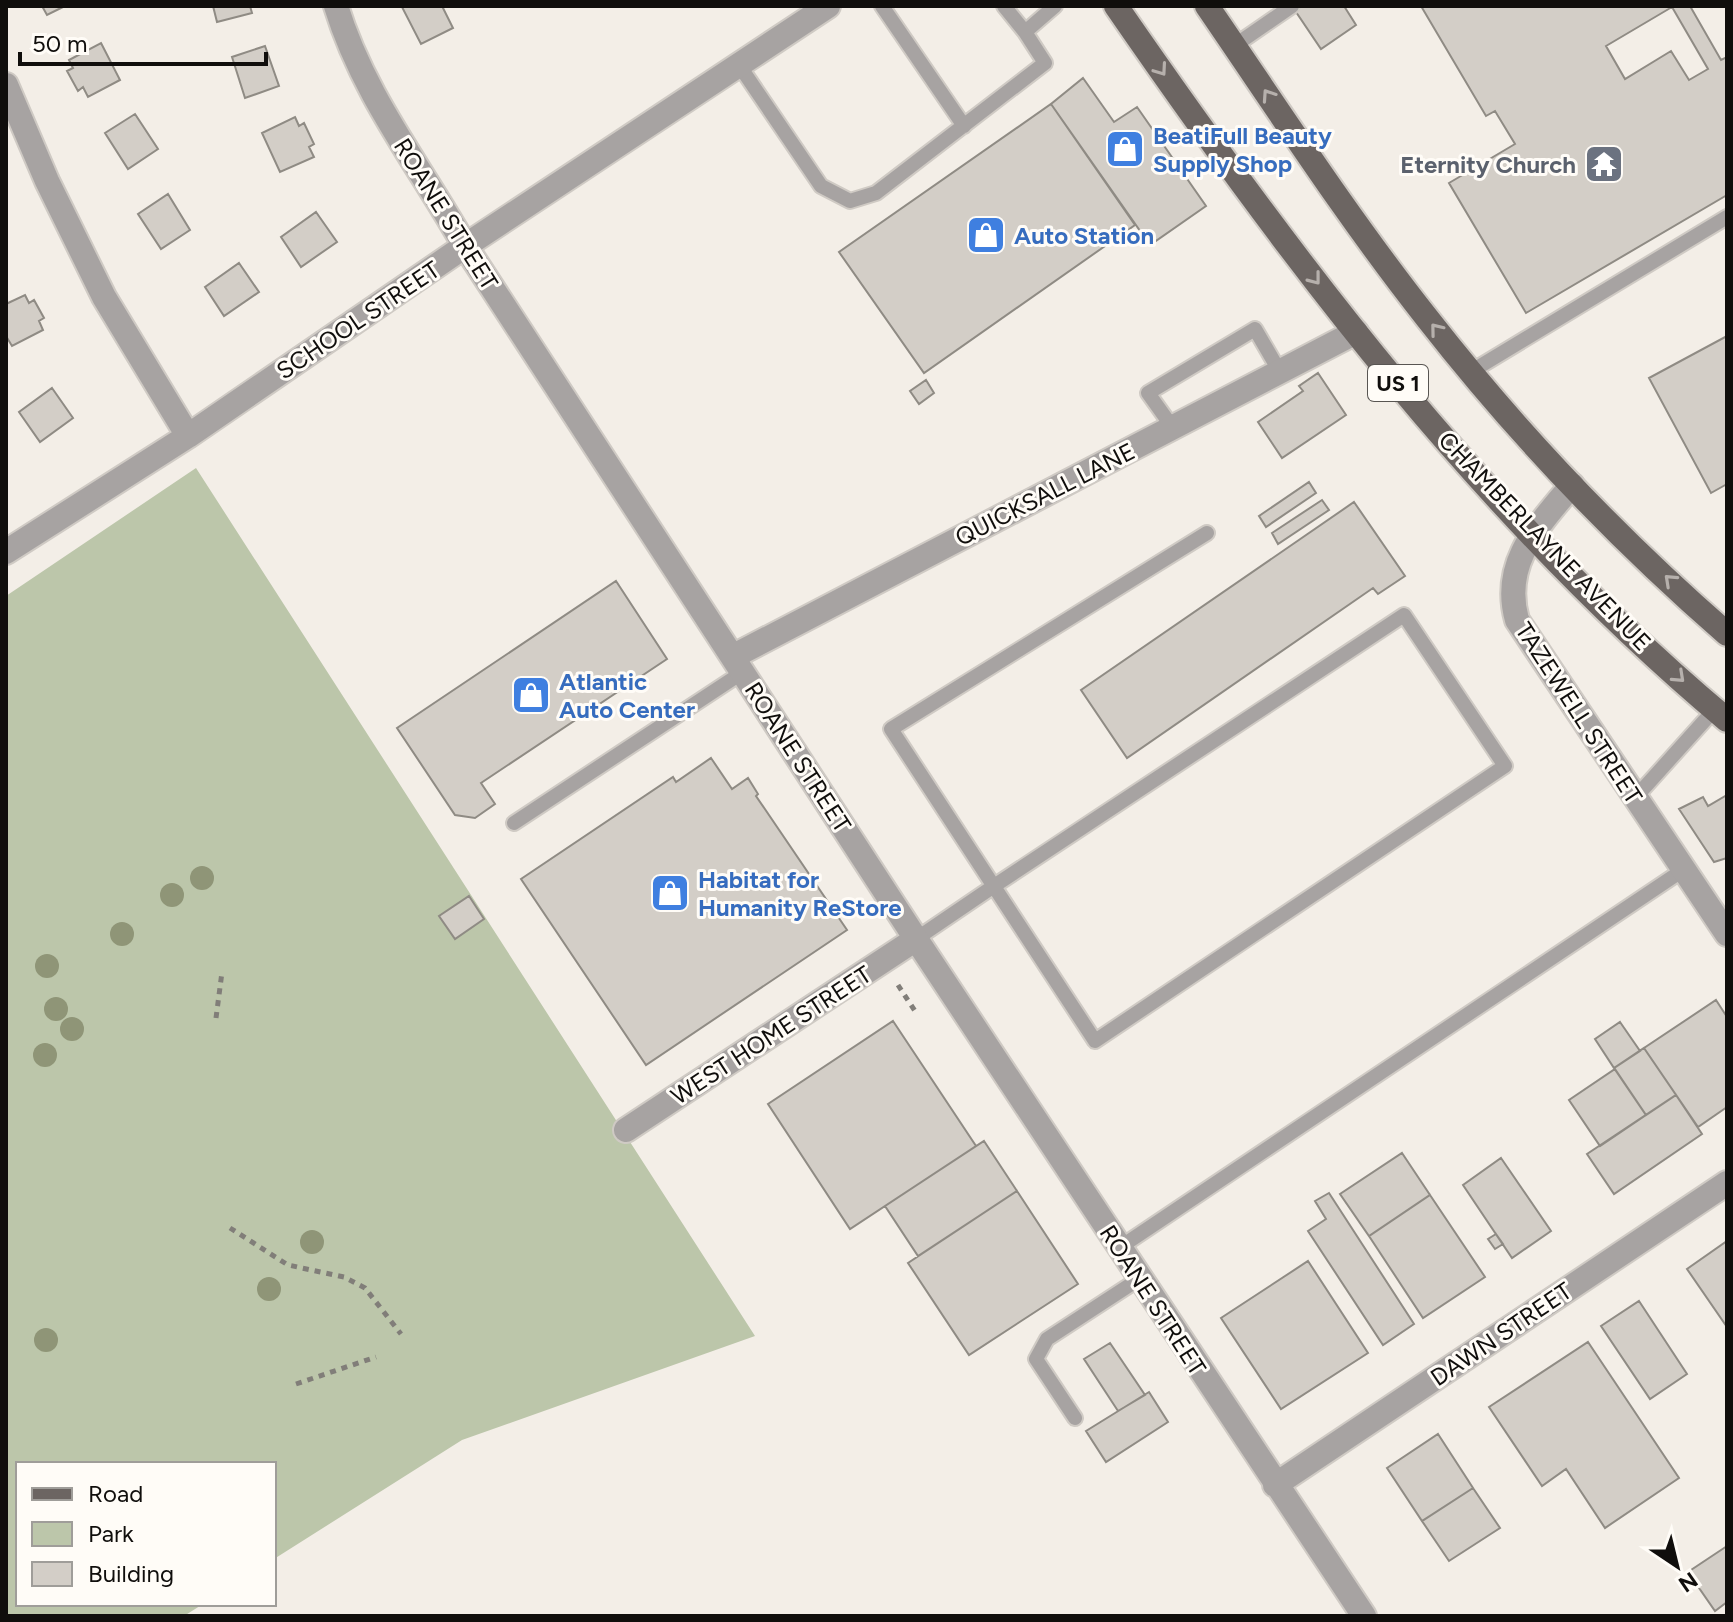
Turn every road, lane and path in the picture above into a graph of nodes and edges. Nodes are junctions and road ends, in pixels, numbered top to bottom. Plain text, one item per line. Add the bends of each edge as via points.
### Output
1 (336, 6) edge
2 (828, 6) edge
3 (882, 6) edge
4 (1004, 6) edge
5 (1055, 6) edge
6 (1116, 6) edge
7 (1207, 6) edge
8 (1292, 6) edge
9 (1025, 32) junction
10 (1234, 46) junction
11 (739, 65) junction
12 (6, 85) edge
13 (964, 126) junction
14 (1727, 217) edge
15 (465, 246) junction
16 (1356, 332) junction
17 (1472, 371) junction
18 (1280, 372) junction
19 (1173, 428) junction
20 (188, 436) junction
21 (1572, 485) junction
22 (1207, 533) dead end
23 (1531, 533) junction
24 (6, 552) edge
25 (1727, 634) edge
26 (738, 664) junction
27 (1721, 714) edge
28 (1635, 798) junction
29 (514, 823) dead end
30 (1683, 870) junction
31 (994, 886) junction
32 (1727, 934) edge
33 (916, 939) junction
34 (222, 972) dead end
35 (898, 985) dead end
36 (915, 1011) dead end
37 (216, 1018) dead end
38 (626, 1130) dead end
39 (1727, 1183) edge
40 (230, 1228) dead end
41 (1119, 1248) junction
42 (1139, 1279) junction
43 (401, 1334) dead end
44 (376, 1357) dead end
45 (296, 1384) dead end
46 (1075, 1418) dead end
47 (1275, 1485) junction
48 (1364, 1616) edge

1 - 15 street, ROANE STREET via 347,43 379,109
2 - 11 street, SCHOOL STREET
3 - 13 lane
4 - 9 lane
5 - 9 lane
6 -> 16 main road, CHAMBERLAYNE AVENUE / US 1
7 - 10 main road, US 1
8 - 10 lane
9 - 13 lane via 1045,63
17 -> 10 main road, US 1 via 1362,232
11 - 13 lane via 821,186 850,201 876,193
11 - 15 street, SCHOOL STREET
12 - 20 street via 104,297
14 - 17 lane
15 - 20 street, SCHOOL STREET
15 - 26 street, ROANE STREET
16 - 18 street, QUICKSALL LANE
16 - 23 main road, CHAMBERLAYNE AVENUE / US 1
17 - 21 main road, US 1
18 - 19 street, QUICKSALL LANE
18 - 19 lane via 1255,329 1148,393
19 - 26 street, QUICKSALL LANE
20 - 24 street, SCHOOL STREET
21 - 23 street, TAZEWELL STREET
25 -> 21 main road, US 1
22 - 31 lane via 891,729
23 -> 27 main road, CHAMBERLAYNE AVENUE / US 1
23 - 28 street, TAZEWELL STREET via 1512,582 1517,620
26 - 29 lane
26 - 33 street, ROANE STREET
27 - 28 lane
28 - 30 street, TAZEWELL STREET
30 - 32 street, TAZEWELL STREET
30 - 41 lane
31 - 31 lane via 1404,615 1505,766 1095,1041
31 - 33 lane
33 - 38 street, WEST HOME STREET
33 - 41 street, ROANE STREET
34 - 37 path
35 - 36 path
39 - 47 street, DAWN STREET
40 - 43 path via 288,1265 344,1277 365,1288
41 - 42 street, ROANE STREET
42 - 46 lane via 1047,1339 1036,1359
42 - 47 street, ROANE STREET
44 - 45 path
47 - 48 street, ROANE STREET

